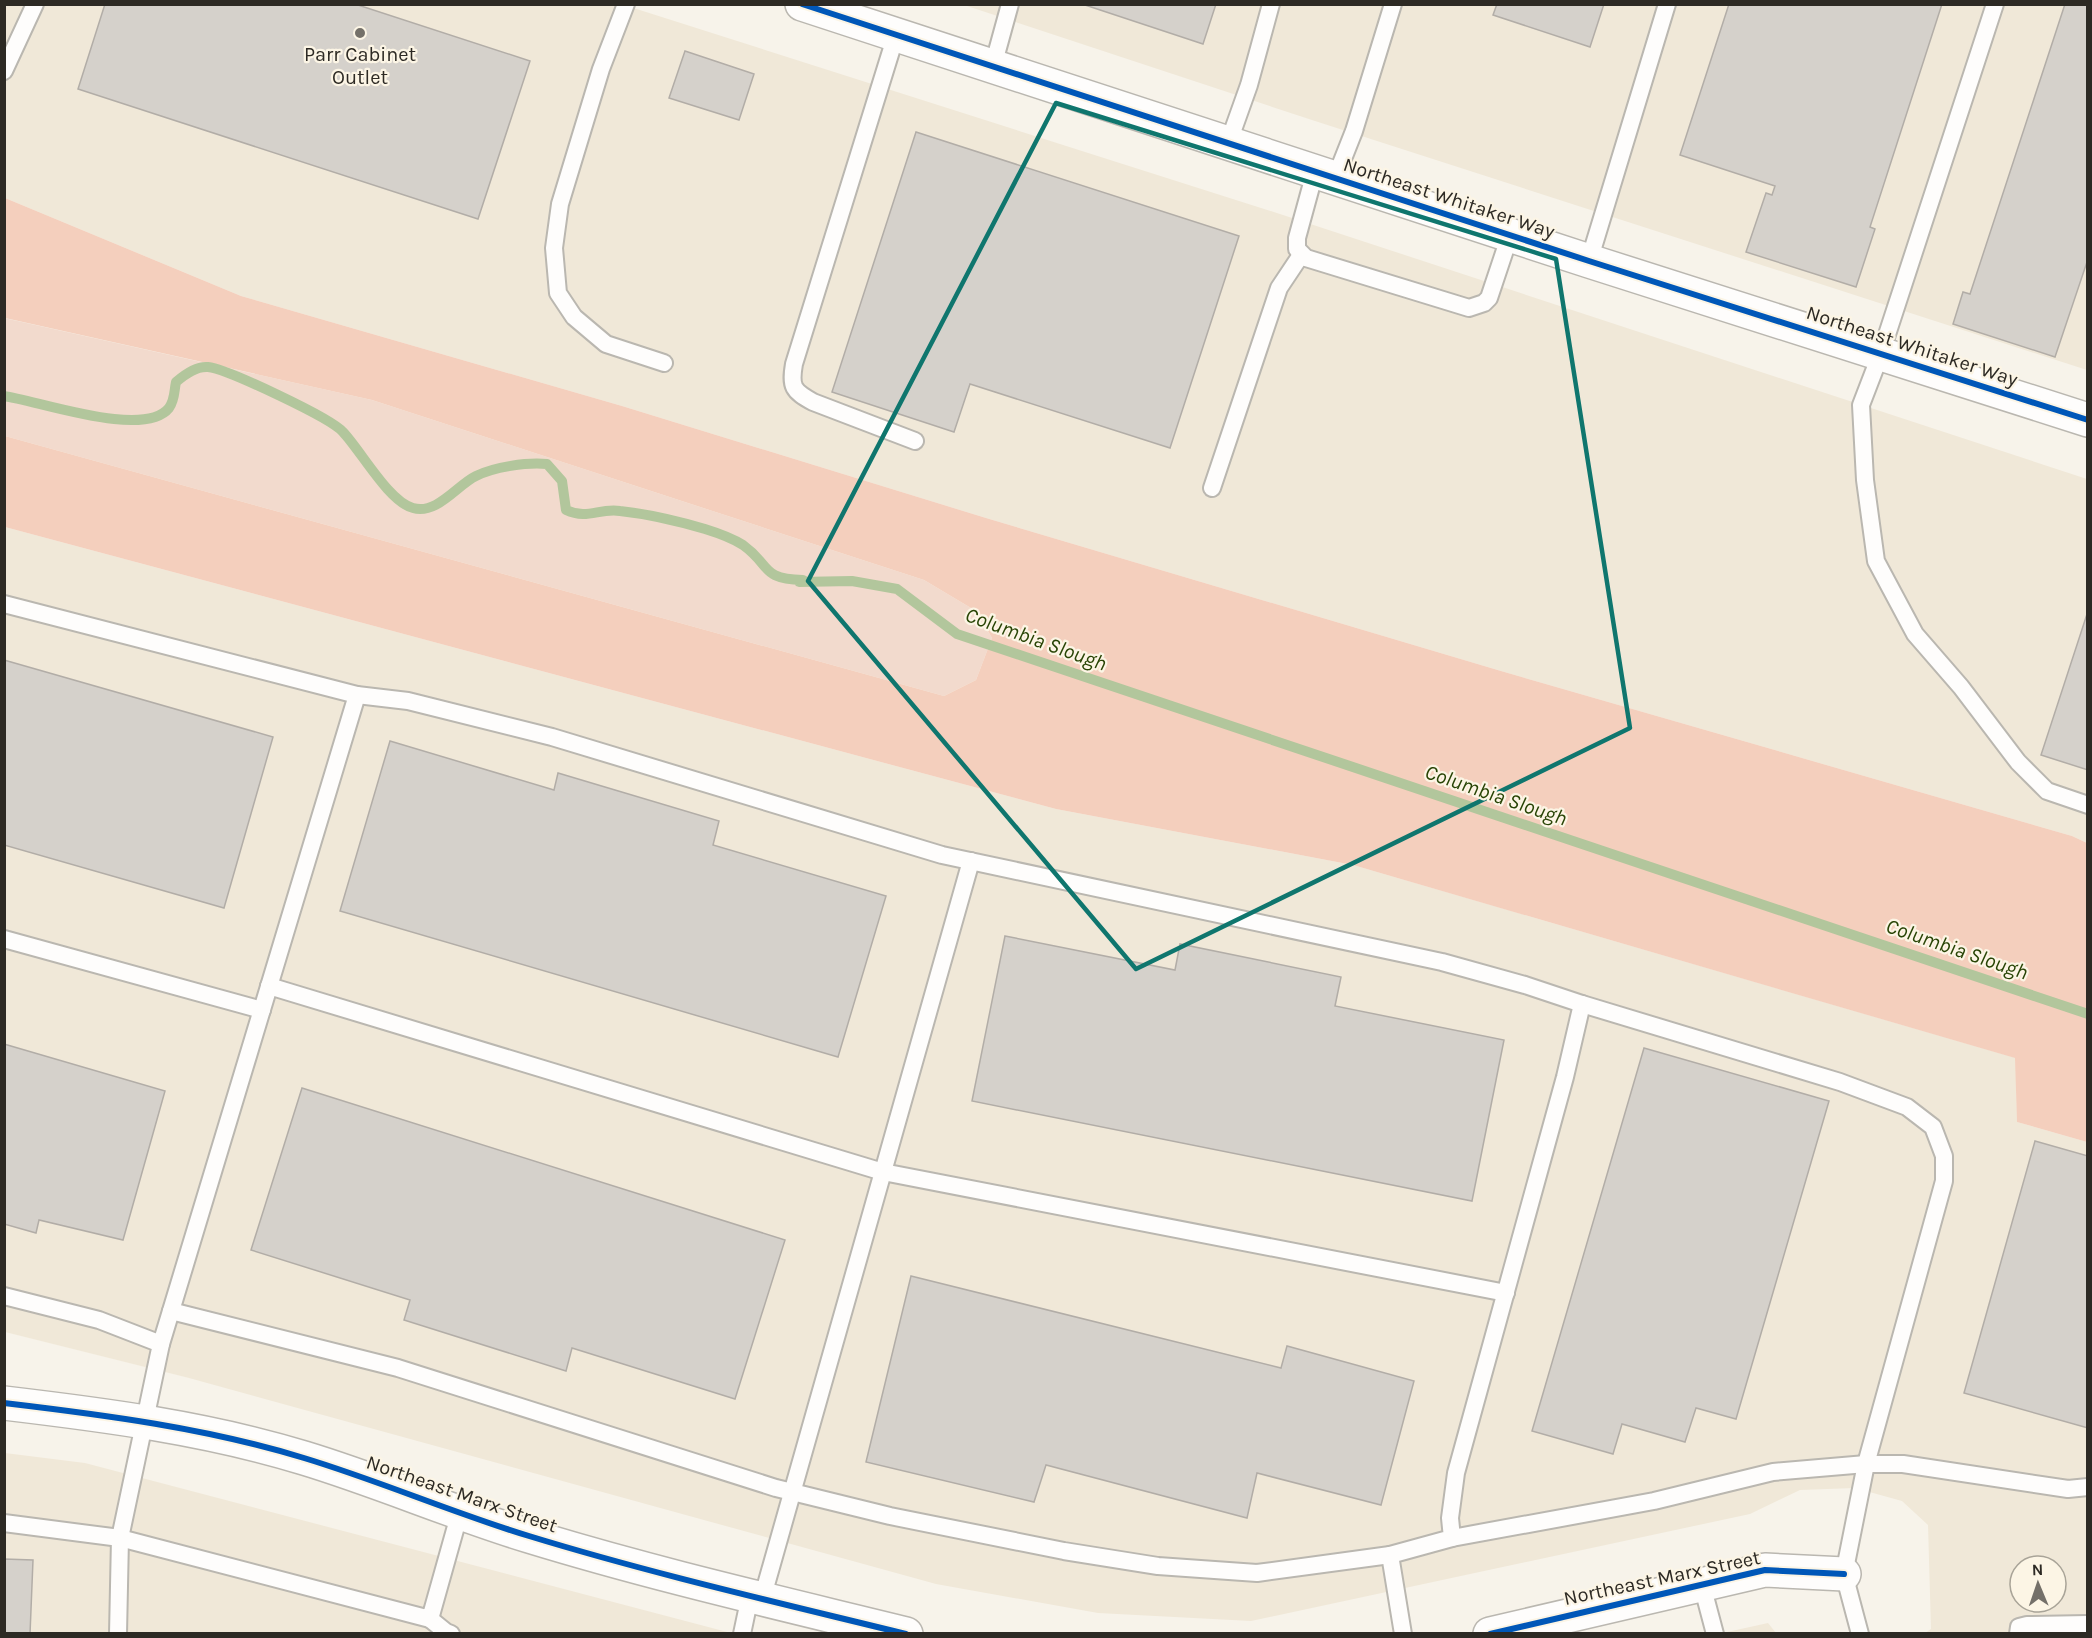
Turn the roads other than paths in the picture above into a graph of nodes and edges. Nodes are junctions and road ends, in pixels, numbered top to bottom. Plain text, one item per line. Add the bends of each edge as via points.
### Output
1 (35, 4) edge
2 (626, 4) edge
3 (1010, 4) edge
4 (1271, 4) edge
5 (1393, 4) edge
6 (1667, 4) edge
7 (1995, 4) edge
8 (822, 8) edge
9 (896, 35) junction
10 (993, 66) junction
11 (4, 71) edge
12 (1228, 144) junction
13 (1325, 175) junction
14 (1510, 235) junction
15 (1301, 255) junction
16 (1589, 261) junction
17 (1881, 353) junction
18 (664, 363) dead end
19 (2088, 420) edge
20 (915, 441) dead end
21 (1212, 488) dead end
22 (4, 604) edge
23 (357, 695) junction
24 (2088, 805) edge
25 (971, 861) junction
26 (4, 939) edge
27 (270, 986) junction
28 (1582, 1005) junction
29 (262, 1010) junction
30 (883, 1172) junction
31 (1506, 1293) junction
32 (4, 1296) edge
33 (171, 1311) junction
34 (161, 1344) junction
35 (4, 1403) edge
36 (145, 1422) junction
37 (1866, 1464) junction
38 (2088, 1486) edge
39 (793, 1492) junction
40 (460, 1512) junction
41 (4, 1523) edge
42 (120, 1538) junction
43 (1452, 1538) junction
44 (1390, 1555) junction
45 (1844, 1574) junction
46 (1702, 1585) junction
47 (756, 1597) junction
48 (430, 1619) junction
49 (2088, 1624) edge
50 (448, 1633) edge
51 (118, 1634) edge
52 (742, 1634) edge
53 (906, 1634) edge
54 (1403, 1634) edge
55 (1490, 1634) edge
56 (1714, 1634) edge
57 (1860, 1634) edge
58 (2018, 1634) edge

1 - 11 lane
2 - 18 lane via 601,69 560,204 554,248 558,293 573,317 606,344
3 - 10 lane
4 - 12 lane
5 - 13 lane via 1354,131
6 - 16 lane
7 - 17 lane
8 - 9 street, Northeast Whitaker Way
9 - 10 street, Northeast Whitaker Way
9 - 20 lane via 792,380 799,395 813,402
10 - 12 street, Northeast Whitaker Way
12 - 13 street, Northeast Whitaker Way
13 - 14 street, Northeast Whitaker Way
13 - 15 lane via 1297,238
14 - 15 lane via 1489,298 1469,308
14 - 16 street, Northeast Whitaker Way
15 - 21 lane via 1279,288
16 - 17 street, Northeast Whitaker Way
17 - 19 street, Northeast Whitaker Way
17 - 24 lane via 1861,405 1865,480 1876,561 1915,634 2018,762 2047,791
22 - 23 lane
23 - 25 lane via 408,702 552,737
23 - 27 lane
25 - 28 lane via 1442,962
25 - 30 lane
26 - 29 lane
27 - 29 lane
27 - 30 lane
28 - 31 lane
28 - 37 lane via 1840,1082 1907,1107 1933,1127 1944,1156 1944,1181
29 - 33 lane
30 - 31 lane
30 - 39 lane
31 - 43 lane via 1456,1473 1450,1518
32 - 34 lane via 99,1320
33 - 34 lane
33 - 39 lane via 398,1368
34 - 36 lane
35 - 36 street, Northeast Marx Street
36 - 40 street, Northeast Marx Street via 303,1458
36 - 42 lane
37 - 38 lane via 1903,1464 2068,1489
37 - 43 lane via 1773,1472 1654,1501
37 - 45 lane
39 - 44 lane via 890,1516 1158,1566 1257,1573
39 - 47 lane
40 - 47 street, Northeast Marx Street via 527,1536
40 - 48 lane
41 - 42 lane
42 - 48 lane
42 - 51 lane
43 - 44 lane
44 - 54 lane
45 - 46 street, Northeast Marx Street via 1765,1570
45 - 57 lane
46 - 55 street, Northeast Marx Street
46 - 56 lane
47 - 52 lane
47 - 53 street, Northeast Marx Street
48 - 50 lane
49 - 58 lane via 2019,1627

